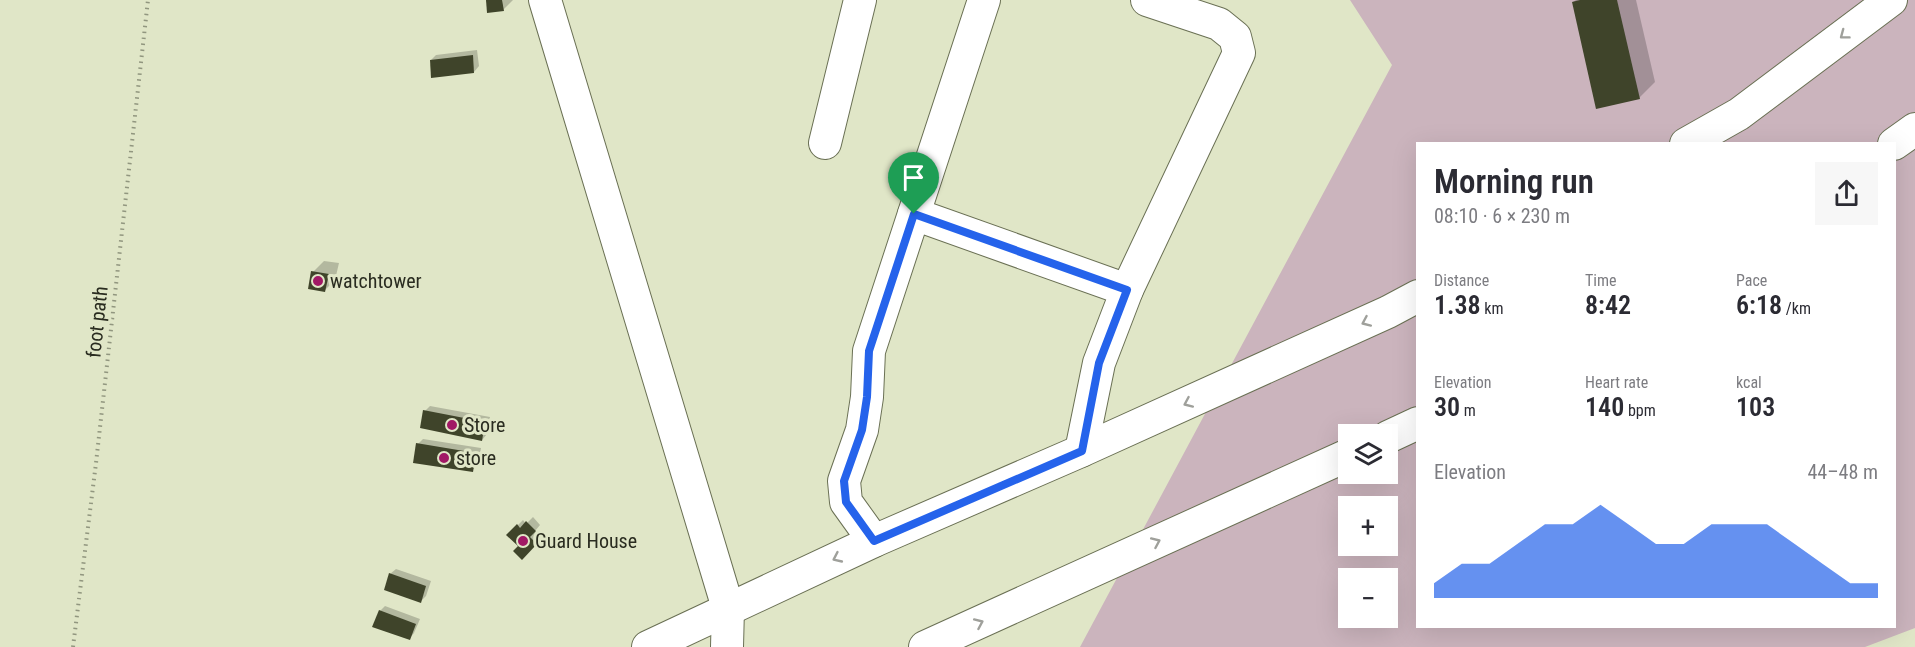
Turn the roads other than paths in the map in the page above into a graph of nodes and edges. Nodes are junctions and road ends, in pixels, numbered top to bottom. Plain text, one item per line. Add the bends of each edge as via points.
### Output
1 (545, 0) edge
2 (860, 0) edge
3 (984, 0) edge
4 (1147, 0) edge
5 (1891, 0) edge
6 (1915, 129) edge
7 (1690, 142) edge
8 (825, 143) dead end
9 (1896, 143) edge
10 (914, 214) junction
11 (1127, 290) junction
12 (1416, 297) edge
13 (1416, 424) edge
14 (1398, 432) edge
15 (1082, 451) junction
16 (1338, 460) edge
17 (874, 541) junction
18 (728, 608) junction
19 (648, 647) edge
20 (726, 647) edge
21 (925, 647) edge

1 - 18 street
2 - 8 street
3 - 10 street
4 - 11 street via 1219,24 1235,37 1239,53
5 -> 7 street via 1739,114
6 - 9 street
10 - 11 street
10 - 17 street via 869,351 862,430 844,481 846,502
11 - 15 street via 1099,363
12 -> 15 street
13 - 14 street
15 - 17 street
21 -> 16 street
17 -> 18 street
18 - 19 street
18 - 20 street

